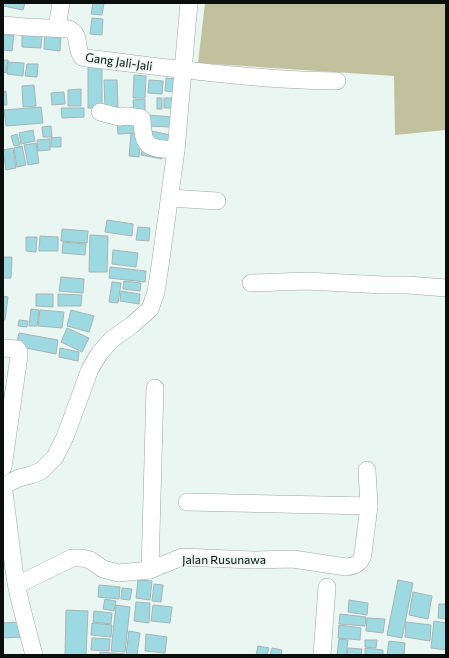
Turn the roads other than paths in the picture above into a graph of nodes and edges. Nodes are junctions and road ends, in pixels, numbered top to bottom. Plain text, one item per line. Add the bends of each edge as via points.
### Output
1 (61, 3) edge
2 (189, 3) edge
3 (3, 25) edge
4 (57, 28) junction
5 (184, 69) junction
6 (337, 81) dead end
7 (100, 112) dead end
8 (176, 150) junction
9 (170, 198) junction
10 (217, 201) dead end
11 (250, 283) dead end
12 (446, 288) edge
13 (3, 348) edge
14 (155, 388) dead end
15 (3, 467) edge
16 (367, 470) dead end
17 (3, 482) edge
18 (3, 486) edge
19 (187, 502) dead end
20 (369, 506) junction
21 (6, 540) edge
22 (150, 570) junction
23 (17, 586) junction
24 (327, 587) dead end
25 (34, 655) edge
26 (322, 655) edge

1 - 4 street
2 - 5 street
3 - 4 street, Gang Jali-Jali
4 - 5 street, Gang Jali-Jali via 73,30 82,57
5 - 6 street
5 - 8 street
7 - 8 street via 141,118 142,133 147,143 159,148
8 - 9 street
9 - 10 street
9 - 18 street via 156,292 150,308 111,340 99,354 90,370 56,457 41,471
11 - 12 street via 306,281
13 - 15 street via 17,349 20,356
14 - 22 street
16 - 20 street
17 - 18 street
18 - 21 street via 7,511
19 - 20 street
20 - 22 street, Jalan Rusunawa via 362,559 353,567 293,559 182,558
21 - 23 street
22 - 23 street, Jalan Rusunawa via 118,573 103,569 90,560 72,558
23 - 25 street
24 - 26 street

